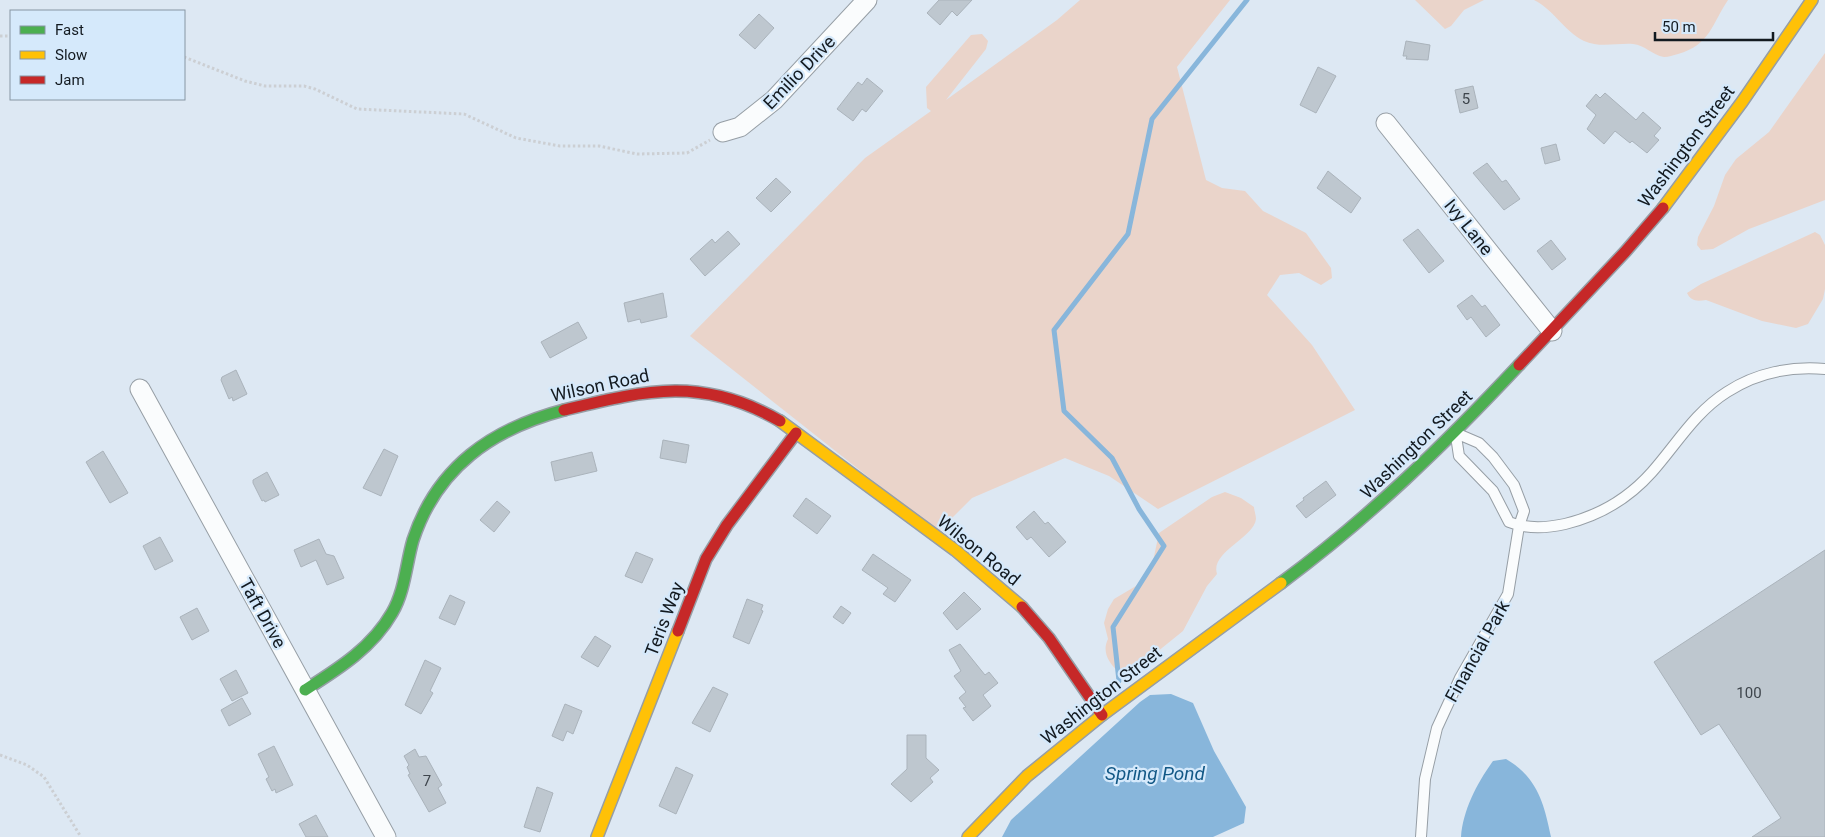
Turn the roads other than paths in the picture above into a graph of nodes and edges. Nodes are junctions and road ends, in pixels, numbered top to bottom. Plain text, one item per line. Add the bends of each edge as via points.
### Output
1 (868, 0) edge
2 (1812, 0) edge
3 (1386, 123) dead end
4 (723, 132) road end
5 (1552, 331) junction
6 (1825, 369) edge
7 (140, 389) dead end
8 (796, 433) junction
9 (1456, 433) junction
10 (1519, 526) junction
11 (305, 690) junction
12 (1102, 715) junction
13 (386, 837) edge
14 (597, 837) edge
15 (968, 837) edge
16 (1421, 837) edge

1 - 4 street, Emilio Drive via 774,100 740,127
2 - 5 street, Washington Street via 1737,110 1671,198
3 - 5 street, Ivy Lane
5 - 9 street, Washington Street
6 - 10 lane via 1772,372 1739,384 1701,413 1652,472 1624,497 1571,523 1552,527
7 - 11 street, Taft Drive
8 - 11 street, Wilson Road via 743,402 706,392 668,389 627,394 539,415 519,424 468,456 444,482 416,531 392,612 366,648
8 - 12 street, Wilson Road via 962,556 1014,600 1059,654
8 - 14 street, Teris Way via 727,525 706,559
9 - 10 lane via 1460,456 1493,491 1509,522
9 - 10 lane, Financial Park via 1479,443 1514,485 1524,511
9 - 12 street, Washington Street via 1404,483 1323,552
10 - 16 lane, Financial Park via 1508,594 1460,678 1437,728 1425,779
11 - 13 street, Taft Drive
12 - 15 street, Washington Street via 1027,776

